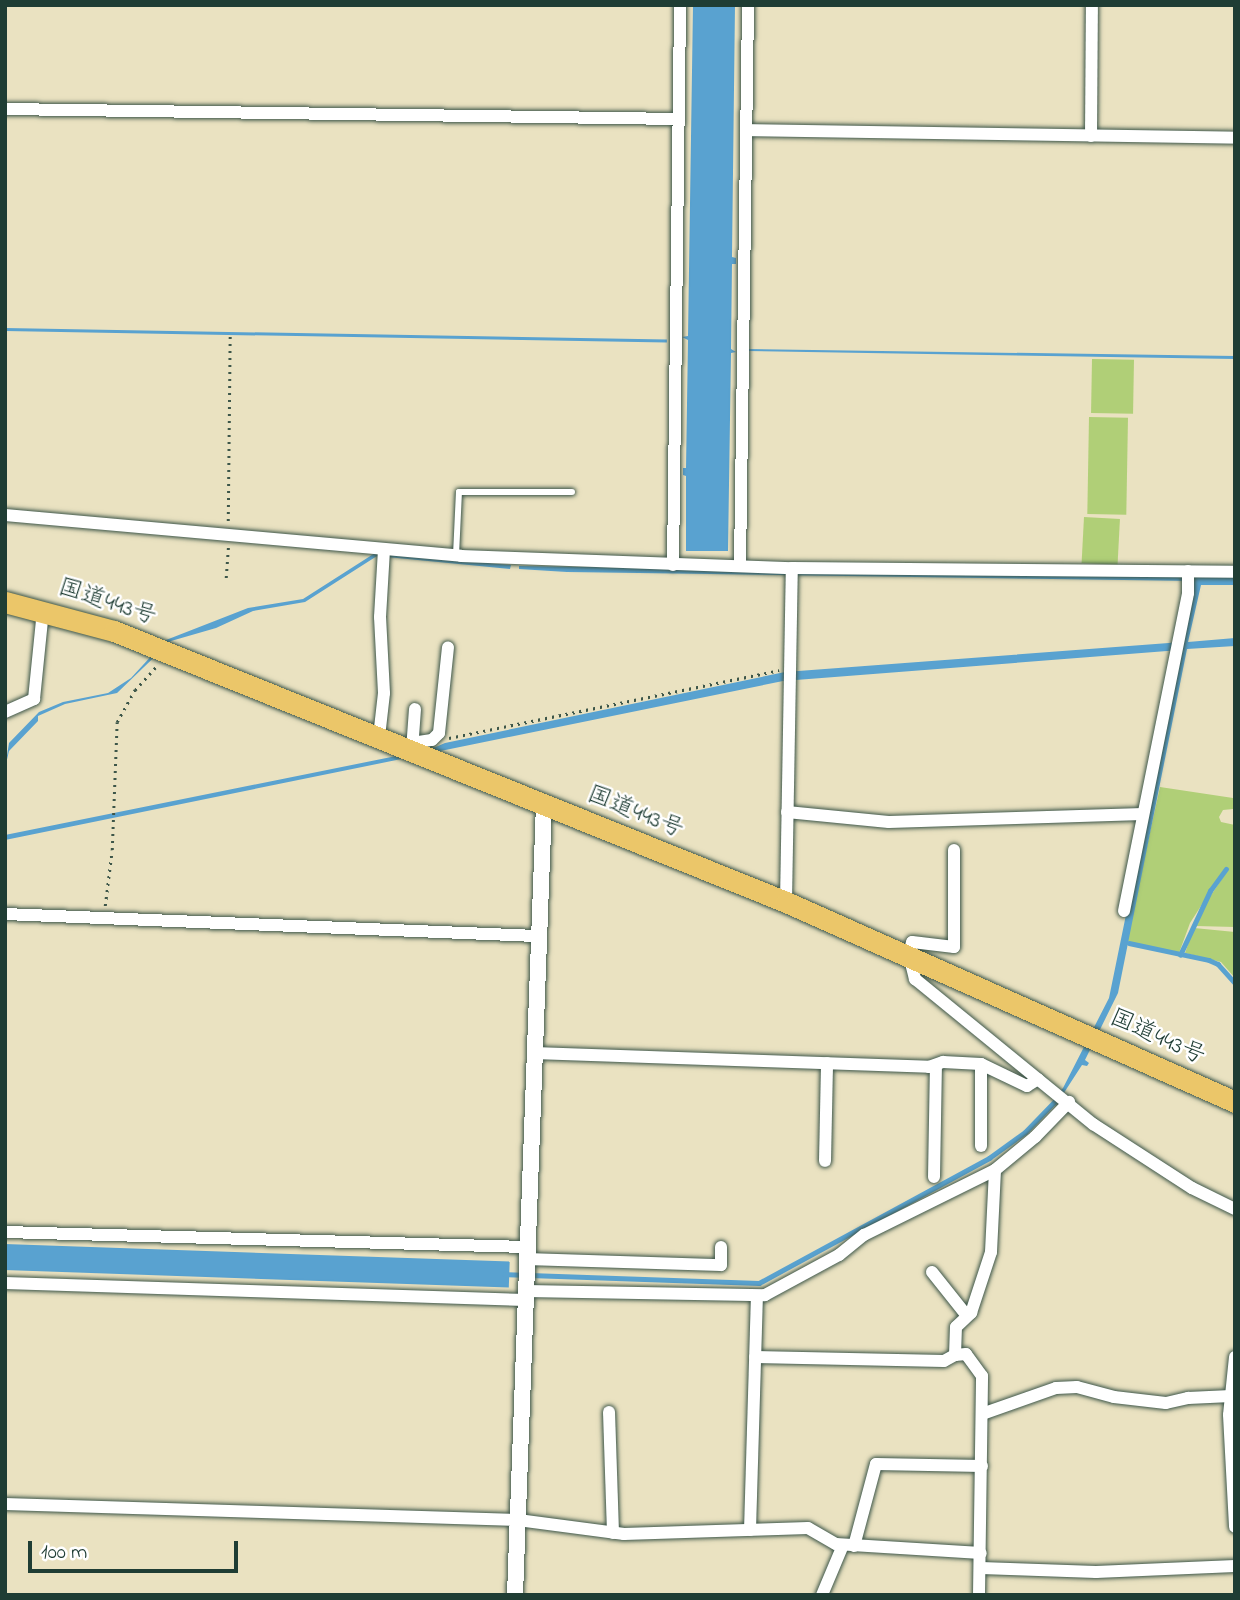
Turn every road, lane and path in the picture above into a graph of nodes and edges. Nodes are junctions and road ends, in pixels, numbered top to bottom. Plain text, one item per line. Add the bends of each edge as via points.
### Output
1 (680, 5) edge
2 (748, 5) edge
3 (1092, 5) edge
4 (5, 109) edge
5 (678, 119) junction
6 (746, 130) junction
7 (1091, 136) junction
8 (1235, 138) edge
9 (230, 335) dead end
10 (572, 492) dead end
11 (5, 515) edge
12 (228, 535) junction
13 (384, 549) junction
14 (456, 555) junction
15 (673, 565) junction
16 (740, 565) junction
17 (792, 568) junction
18 (1188, 571) junction
19 (1235, 572) edge
20 (226, 578) dead end
21 (5, 602) edge
22 (43, 610) junction
23 (448, 647) dead end
24 (171, 652) junction
25 (790, 668) junction
26 (415, 709) dead end
27 (5, 712) edge
28 (379, 737) junction
29 (432, 740) junction
30 (412, 747) junction
31 (544, 805) junction
32 (788, 812) junction
33 (1143, 814) junction
34 (954, 850) dead end
35 (786, 902) junction
36 (1124, 911) dead end
37 (5, 914) edge
38 (104, 918) junction
39 (537, 936) junction
40 (909, 955) junction
41 (534, 1053) junction
42 (827, 1063) junction
43 (981, 1064) junction
44 (936, 1065) junction
45 (1038, 1079) junction
46 (1069, 1102) junction
47 (1235, 1102) edge
48 (981, 1146) dead end
49 (825, 1161) dead end
50 (995, 1170) junction
51 (934, 1177) dead end
52 (1235, 1209) edge
53 (5, 1232) edge
54 (721, 1247) dead end
55 (526, 1253) junction
56 (932, 1272) dead end
57 (5, 1283) edge
58 (526, 1296) junction
59 (757, 1297) junction
60 (967, 1316) junction
61 (955, 1355) junction
62 (755, 1357) junction
63 (1235, 1357) edge
64 (1231, 1396) junction
65 (609, 1412) dead end
66 (982, 1414) junction
67 (982, 1466) junction
68 (1234, 1497) edge
69 (5, 1504) edge
70 (518, 1520) junction
71 (1235, 1527) edge
72 (750, 1530) junction
73 (613, 1532) junction
74 (849, 1545) junction
75 (981, 1553) junction
76 (1235, 1566) edge
77 (981, 1568) junction
78 (515, 1595) edge
79 (822, 1595) edge
80 (979, 1595) edge

1 - 5 street
2 - 6 street
3 - 7 street
4 - 5 street
5 - 15 street
6 - 7 street
6 - 16 street
7 - 8 street
9 - 12 path
10 - 14 lane via 459,492
11 - 12 street
12 - 13 street
12 - 20 path
13 - 14 street
13 - 28 street via 380,617 384,693
14 - 15 street
15 - 16 street
16 - 17 street
17 - 18 street
17 - 25 street
18 - 19 street
18 - 33 street via 1188,593
21 - 22 highway, 国道443号
22 - 24 highway, 国道443号
22 - 27 street via 34,699
23 - 29 street via 443,724
24 - 28 highway, 国道443号
24 - 38 path via 135,690 117,722
25 - 29 path
25 - 32 street
26 - 30 street
28 - 30 highway, 国道443号
29 - 30 street
30 - 31 highway, 国道443号
31 - 35 highway, 国道443号
31 - 39 street
32 - 33 street via 889,822
32 - 35 street
33 - 36 street
34 - 40 street via 954,947 912,942
35 - 40 highway, 国道443号
37 - 38 street
38 - 39 street
39 - 41 street
40 - 45 street via 915,979
40 - 47 highway, 国道443号
41 - 42 street
41 - 55 street
42 - 44 street
42 - 49 street
43 - 44 street
43 - 45 street via 1027,1086
43 - 48 street
44 - 51 street
45 - 46 street
46 - 50 street
46 - 52 street via 1147,1161
50 - 59 street via 864,1235 839,1255
50 - 60 street via 991,1252
53 - 55 street
54 - 55 street via 721,1265
55 - 58 street
56 - 60 street
57 - 58 street
58 - 59 street
58 - 70 street
59 - 62 street
60 - 61 street via 956,1327
61 - 62 street via 944,1361
61 - 66 street via 966,1354 982,1376
62 - 72 street
63 - 64 street
64 - 66 street via 1166,1403 1077,1387 1056,1388
64 - 68 street via 1228,1415
65 - 73 street
66 - 67 street
67 - 74 street via 876,1464
67 - 75 street
68 - 71 street
69 - 70 street
70 - 73 street
70 - 78 street
72 - 73 street
72 - 74 street via 808,1528 836,1544
74 - 75 street
74 - 79 street
75 - 77 street
76 - 77 street via 1096,1572
77 - 80 street

